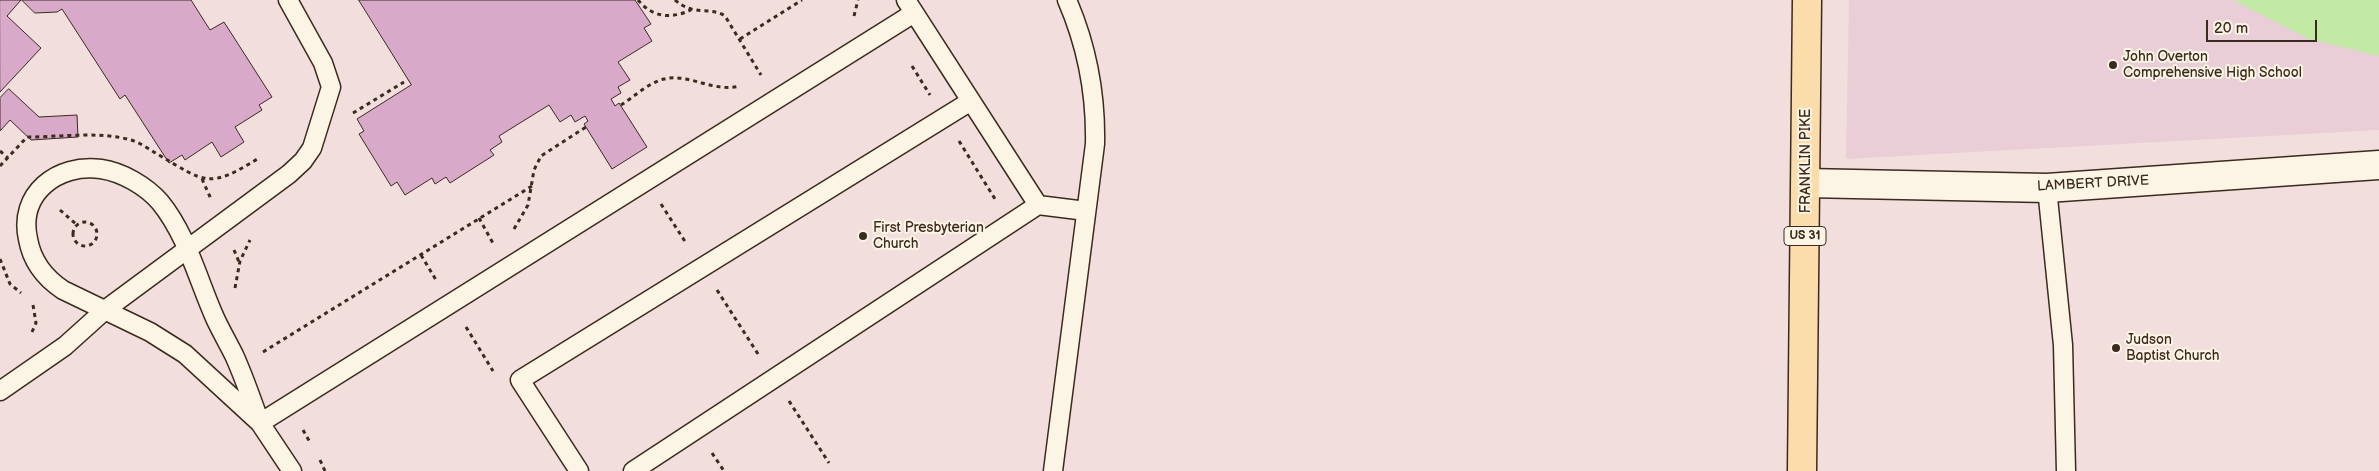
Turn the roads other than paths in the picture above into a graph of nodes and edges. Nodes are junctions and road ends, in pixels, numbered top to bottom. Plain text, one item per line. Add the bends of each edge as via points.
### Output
1 (288, 0) edge
2 (1067, 0) edge
3 (1807, 0) edge
4 (910, 7) edge
5 (971, 101) junction
6 (2379, 165) edge
7 (1806, 183) junction
8 (2047, 188) junction
9 (1038, 205) junction
10 (1086, 212) junction
11 (187, 249) junction
12 (105, 310) junction
13 (0, 391) edge
14 (260, 422) junction
15 (292, 471) edge
16 (579, 471) edge
17 (633, 471) edge
18 (1053, 471) edge
19 (1802, 471) edge
20 (2066, 471) edge

1 - 11 lane via 323,63 331,87 312,148 289,174
2 - 10 lane via 1085,51 1093,95 1095,144
3 - 7 main road, FRANKLIN PIKE / US 31
4 - 5 lane
4 - 14 lane via 646,181
5 - 9 lane
5 - 16 lane via 520,380
6 - 8 street, LAMBERT DRIVE
7 - 8 street, LAMBERT DRIVE
7 - 19 main road, FRANKLIN PIKE / US 31
8 - 20 lane via 2063,345
9 - 10 lane
9 - 17 lane
10 - 18 lane
11 - 12 lane
11 - 12 lane via 159,202 132,180 115,172 82,170 67,173 42,186 32,197 26,219 33,258 51,282
11 - 14 lane
12 - 13 lane via 65,346
12 - 14 lane via 185,354
14 - 15 lane

